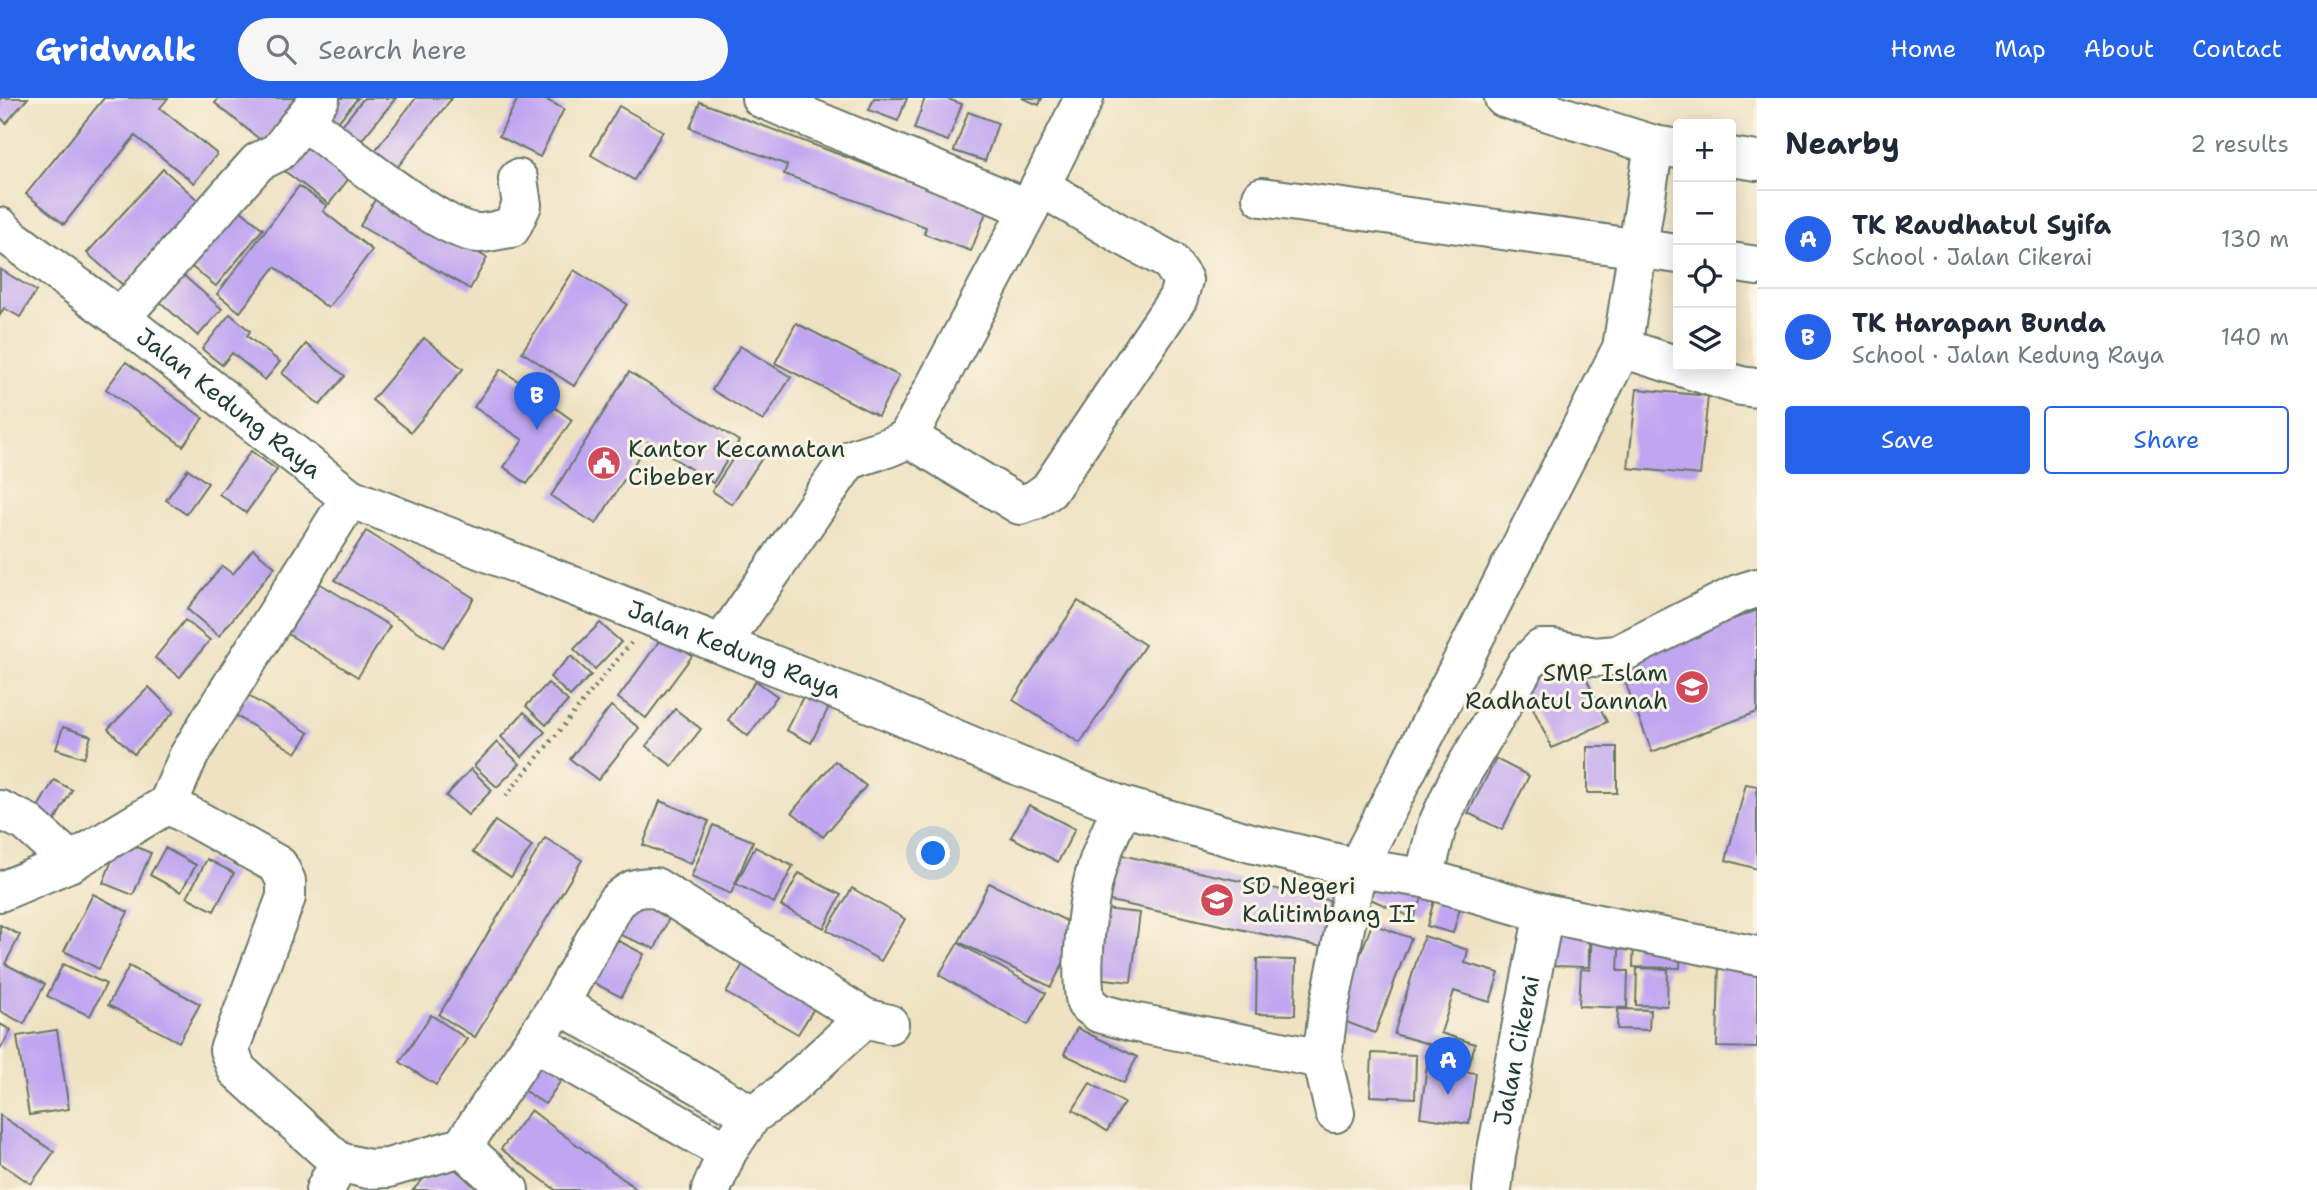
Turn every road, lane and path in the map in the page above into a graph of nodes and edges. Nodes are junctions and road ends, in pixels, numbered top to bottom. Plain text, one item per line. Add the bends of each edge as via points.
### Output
1 (761, 98) edge
2 (1084, 98) edge
3 (1504, 98) edge
4 (312, 109) edge
5 (1666, 147) edge
6 (1736, 158) edge
7 (1757, 161) edge
8 (518, 179) dead end
9 (1262, 197) dead end
10 (1035, 198) junction
11 (0, 227) edge
12 (1637, 248) junction
13 (1673, 253) edge
14 (1736, 263) edge
15 (1757, 266) edge
16 (120, 318) junction
17 (1622, 348) junction
18 (1757, 388) edge
19 (908, 437) junction
20 (351, 498) junction
21 (1757, 588) edge
22 (651, 618) junction
23 (722, 644) junction
24 (506, 796) dead end
25 (168, 804) junction
26 (1122, 806) junction
27 (0, 810) edge
28 (71, 862) junction
29 (1357, 868) junction
30 (1424, 878) junction
31 (0, 892) edge
32 (1544, 913) junction
33 (1757, 956) edge
34 (559, 1004) junction
35 (535, 1042) junction
36 (1322, 1059) junction
37 (1335, 1113) dead end
38 (752, 1115) junction
39 (462, 1147) junction
40 (727, 1152) junction
41 (332, 1176) edge
42 (1493, 1177) edge
43 (378, 1190) edge
44 (509, 1190) edge
45 (711, 1190) edge

1 - 10 street
2 - 10 street
3 - 5 street
4 - 8 street via 424,210 456,227 477,233 510,228 522,205
4 - 16 street via 278,152 258,162
5 - 12 street
6 - 7 street
9 - 12 street
10 - 19 street
10 - 19 street via 1170,261 1183,280 1178,298 1049,490 1035,500 1020,505
11 - 16 street, Jalan Kedung Raya
12 - 13 street
12 - 17 street
14 - 15 street
16 - 20 street, Jalan Kedung Raya
17 - 18 street
17 - 29 street
19 - 23 street via 848,462
20 - 22 street, Jalan Kedung Raya
20 - 25 street via 188,757
21 - 30 street via 1616,655 1595,657 1553,649 1536,652 1457,782 1437,827
22 - 23 street, Jalan Kedung Raya
22 - 24 path
23 - 26 street, Jalan Kedung Raya
25 - 28 street
25 - 41 street via 278,866 286,881 286,897 229,1050 237,1070
26 - 29 street, Jalan Kedung Raya
26 - 36 street via 1097,867 1088,909 1086,1003 1099,1013 1132,1022
27 - 28 street via 26,822
28 - 31 street
29 - 30 street, Jalan Kedung Raya
29 - 36 street
30 - 32 street, Jalan Kedung Raya
32 - 33 street, Jalan Kedung Raya
32 - 42 street, Jalan Cikerai
34 - 35 street
34 - 38 street
34 - 38 street via 616,902 630,890 655,887 877,1021
35 - 39 street
35 - 40 street
36 - 37 street
38 - 40 street
39 - 41 street via 388,1168
39 - 44 street
40 - 45 street
41 - 43 street

